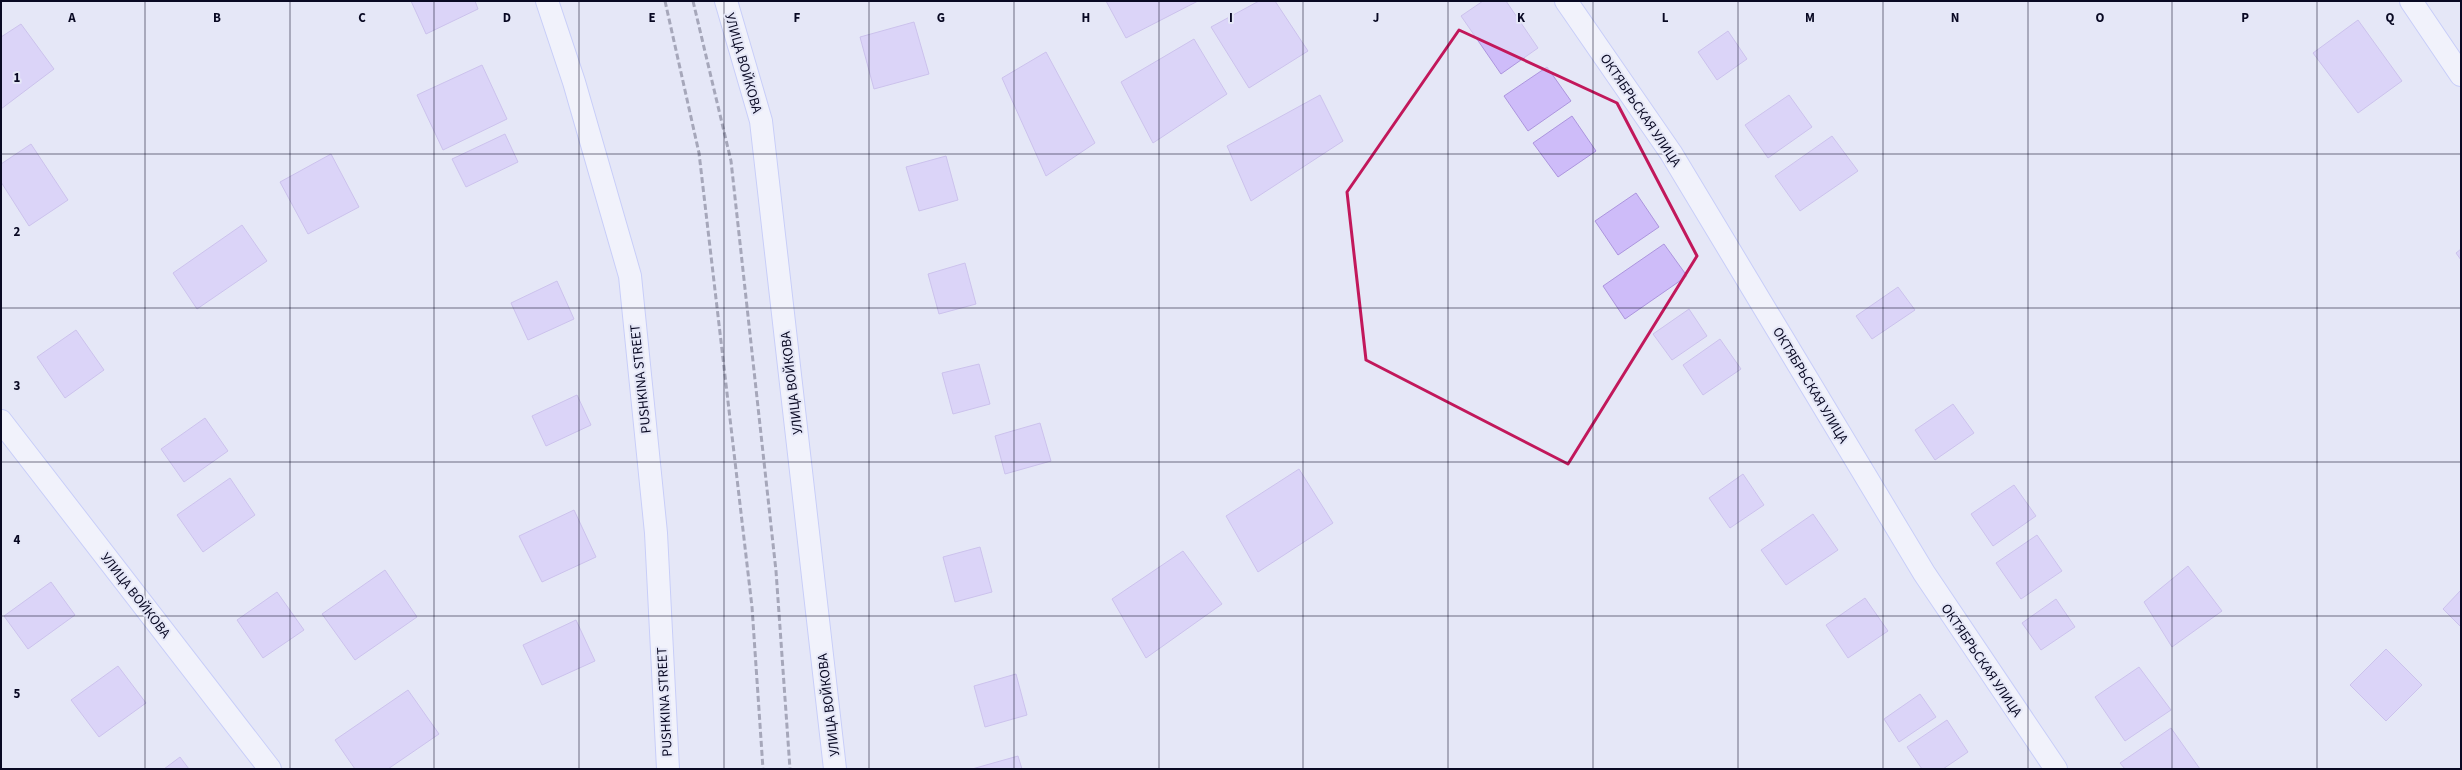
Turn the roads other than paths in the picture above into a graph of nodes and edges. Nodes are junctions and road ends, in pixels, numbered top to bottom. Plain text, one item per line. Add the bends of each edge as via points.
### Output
1 (547, 1) edge
2 (726, 1) edge
3 (1566, 1) edge
4 (2411, 1) edge
5 (2461, 75) edge
6 (1, 421) edge
7 (270, 769) edge
8 (668, 769) edge
9 (835, 769) edge
10 (2056, 769) edge

1 - 8 street, PUSHKINA STREET via 574,82 630,276 656,533
2 - 9 street, УЛИЦА ВОЙКОВА via 761,121
3 - 10 street, ОКТЯБРЬСКАЯ УЛИЦА via 1671,153 1924,573
4 - 5 street
6 - 7 street, УЛИЦА ВОЙКОВА

